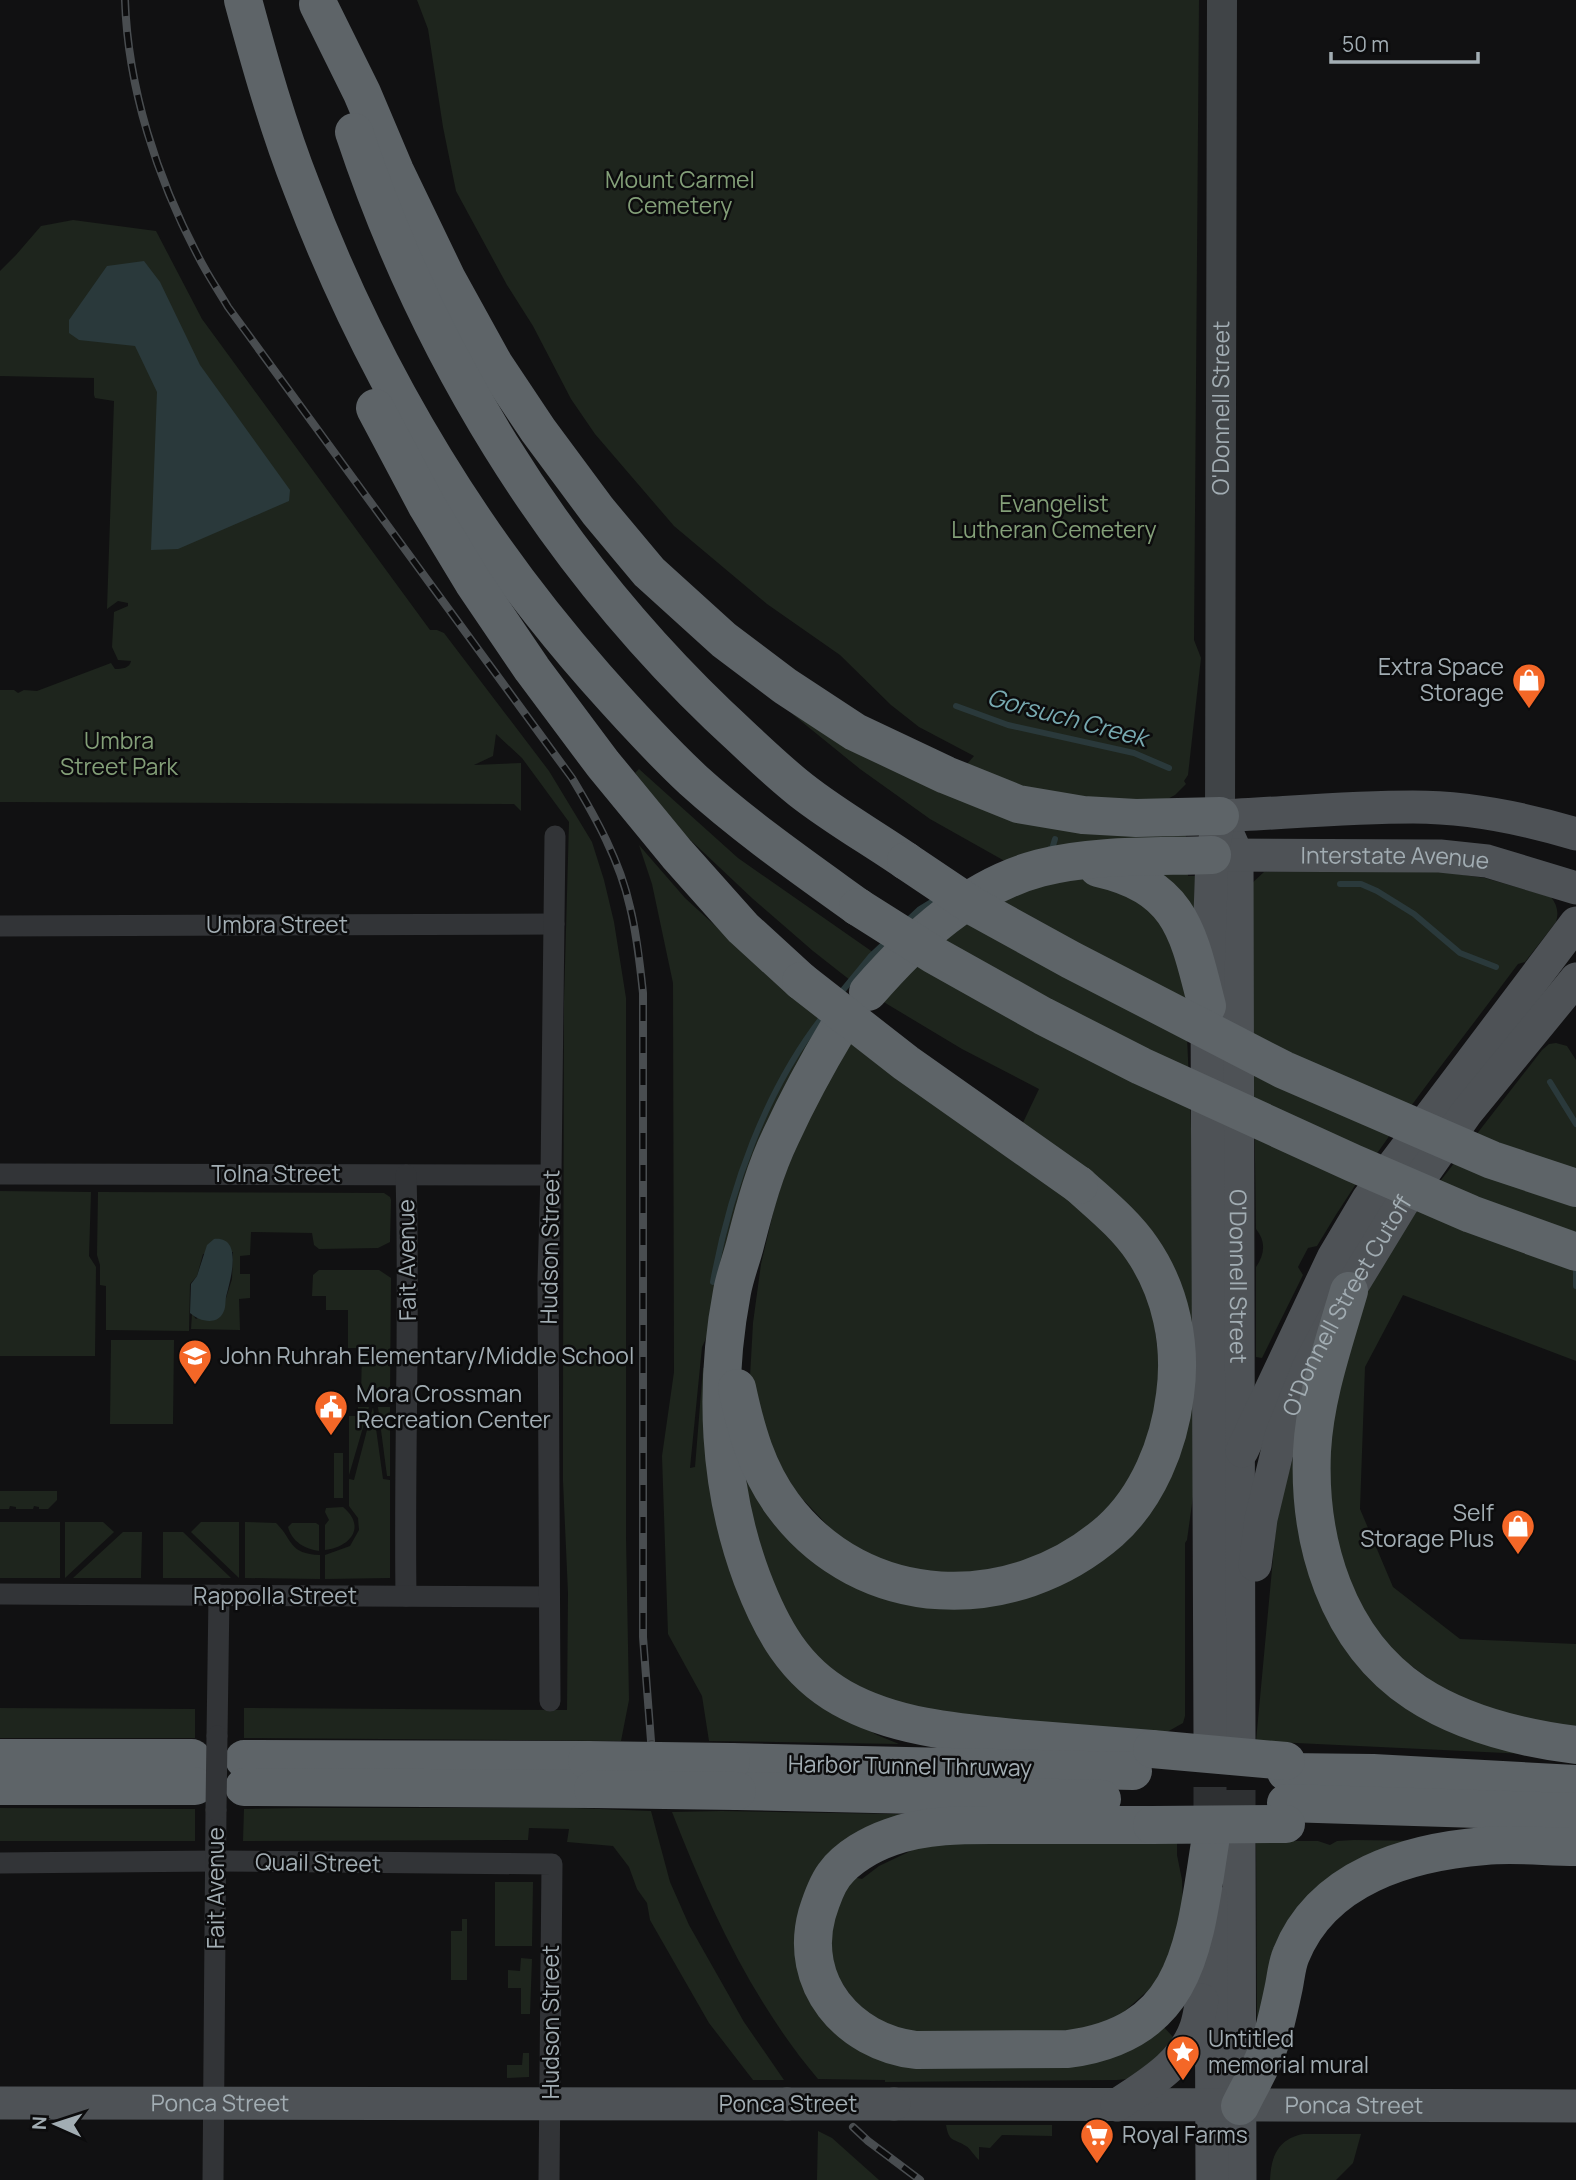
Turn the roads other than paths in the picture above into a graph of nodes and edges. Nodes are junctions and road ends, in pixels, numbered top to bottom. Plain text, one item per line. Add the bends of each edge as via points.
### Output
1 (243, 0) edge
2 (1222, 0) edge
3 (317, 2) edge
4 (264, 79) junction
5 (1220, 816) junction
6 (1576, 834) edge
7 (555, 836) dead end
8 (1224, 855) junction
9 (1072, 862) junction
10 (1576, 888) edge
11 (1576, 923) edge
12 (554, 924) junction
13 (0, 926) edge
14 (1576, 979) edge
15 (868, 992) dead end
16 (1207, 1006) junction
17 (838, 1029) dead end
18 (0, 1174) edge
19 (406, 1175) junction
20 (551, 1175) junction
21 (1576, 1188) edge
22 (1576, 1252) edge
23 (740, 1264) junction
24 (1349, 1291) junction
25 (1237, 1461) junction
26 (1209, 1523) junction
27 (0, 1594) edge
28 (219, 1595) junction
29 (407, 1597) junction
30 (549, 1597) junction
31 (1238, 1685) junction
32 (550, 1700) dead end
33 (1576, 1745) edge
34 (0, 1758) edge
35 (218, 1773) junction
36 (1576, 1784) edge
37 (0, 1786) edge
38 (1152, 1786) junction
39 (1286, 1790) junction
40 (1563, 1812) edge
41 (1220, 1841) junction
42 (1576, 1847) edge
43 (216, 1861) junction
44 (0, 1863) edge
45 (552, 1864) joint
46 (1211, 1962) junction
47 (214, 2102) junction
48 (0, 2103) edge
49 (551, 2105) junction
50 (1118, 2105) junction
51 (1226, 2106) junction
52 (1576, 2106) edge
53 (213, 2180) edge
54 (549, 2180) edge
55 (1212, 2180) edge
56 (1240, 2180) edge

1 - 4 highway
2 - 5 street, O'Donnell Street
3 - 5 highway via 441,267 494,363 538,430 624,542 649,572 724,640 855,732 1018,804 1083,815
3 - 21 highway, bridge via 370,182 456,370 512,464 612,602 683,682 738,734 801,790 973,906 1071,960 1284,1070 1492,1160
4 - 22 highway, bridge via 349,301 413,424 504,565 639,727 684,771 759,836 858,907 1043,1016 1353,1163 1471,1214
4 - 23 highway, bridge via 271,176 345,350 427,506 473,582 603,764 743,928 801,981 906,1063 1079,1185 1142,1250 1171,1312 1178,1380 1163,1450 1148,1481 1112,1529 1084,1551 1031,1579 1002,1587 945,1592 915,1588 843,1560 790,1514 761,1469 746,1431 736,1383
5 - 6 main road, Interstate Avenue via 1413,807 1497,814
5 - 8 main road, O'Donnell Street
7 - 12 street, Hudson Street
8 - 9 highway
8 - 10 main road, Interstate Avenue via 1440,856 1487,862
8 - 16 main road, O'Donnell Street
8 - 25 main road, O'Donnell Street
9 - 15 highway via 1009,879 952,910
9 - 16 highway via 1138,880 1163,898 1188,938
11 - 25 main road, O'Donnell Street Cutoff via 1368,1199 1333,1258
12 - 13 street, Umbra Street
12 - 20 street, Hudson Street
14 - 24 main road, O'Donnell Street Cutoff via 1466,1112
16 - 26 main road, O'Donnell Street
17 - 23 highway via 779,1138
18 - 19 street, Tolna Street
19 - 20 street, Tolna Street
19 - 29 street, Fait Avenue
20 - 30 street, Hudson Street
23 - 38 highway via 723,1363 724,1461 743,1554 779,1639 805,1670 839,1697 865,1710 926,1727 987,1735
24 - 31 main road, O'Donnell Street Cutoff via 1308,1368 1281,1436 1261,1519
24 - 33 highway via 1322,1384 1312,1448 1312,1499 1321,1556 1337,1597 1368,1650 1415,1693 1467,1719 1517,1735
25 - 26 main road, O'Donnell Street Cutoff
25 - 31 main road, O'Donnell Street
26 - 31 main road, O'Donnell Street via 1224,1738
27 - 28 street, Rappolla Street
28 - 29 street, Rappolla Street
28 - 35 street, Fait Avenue
29 - 30 street, Rappolla Street
30 - 32 street, Hudson Street
34 - 35 highway, Harbor Tunnel Thruway
35 - 37 highway, Harbor Tunnel Thruway
35 - 38 highway, Harbor Tunnel Thruway, bridge via 590,1774
35 - 43 street, Fait Avenue
36 - 39 highway via 1373,1773
38 - 39 highway, bridge
38 - 39 highway, bridge
38 - 41 highway via 966,1825 909,1832 860,1852 834,1876 815,1920 816,1968 836,2007 867,2035 916,2050 1068,2049 1108,2040 1147,2019 1174,1989 1185,1968
39 - 40 highway
41 - 46 main road
41 - 51 main road
42 - 51 highway via 1486,1845 1432,1853 1398,1861 1348,1885 1301,1931 1290,1957 1269,2045
43 - 44 street, Quail Street
43 - 45 street, Quail Street
43 - 47 street, Fait Avenue
45 - 49 street, Hudson Street
46 - 50 main road via 1196,2029 1179,2058
46 - 51 main road
47 - 48 main road, Ponca Street
47 - 49 main road, Ponca Street
47 - 53 street, Fait Avenue
49 - 50 main road, Ponca Street, bridge
49 - 54 street, Hudson Street
50 - 51 main road, Ponca Street
51 - 52 main road, Ponca Street
51 - 55 main road
51 - 56 main road

